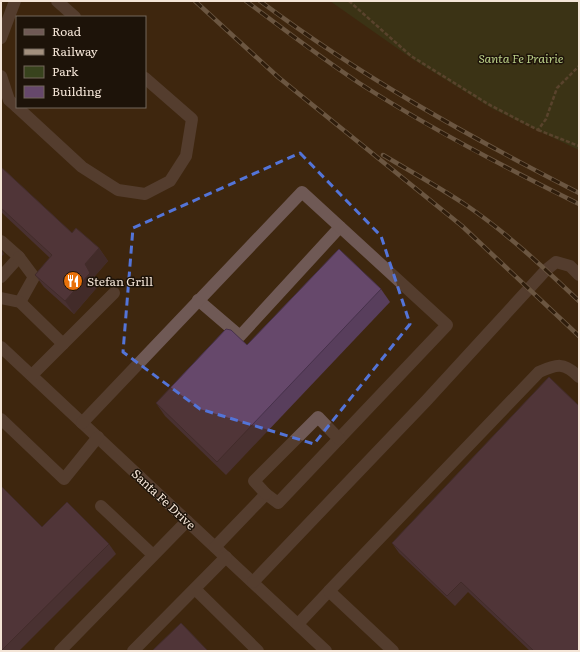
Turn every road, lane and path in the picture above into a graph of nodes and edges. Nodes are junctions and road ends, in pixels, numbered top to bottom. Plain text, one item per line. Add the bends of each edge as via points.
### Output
1 (15, 1) edge
2 (57, 1) edge
3 (349, 1) edge
4 (74, 16) edge
5 (1, 38) edge
6 (579, 66) edge
7 (1, 76) edge
8 (146, 79) edge
9 (16, 106) edge
10 (18, 108) edge
11 (538, 130) junction
12 (579, 146) edge
13 (340, 227) junction
14 (1, 241) edge
15 (19, 257) junction
16 (579, 275) edge
17 (1, 277) edge
18 (114, 293) dead end
19 (1, 298) edge
20 (198, 300) junction
21 (20, 302) junction
22 (63, 344) junction
23 (1, 347) edge
24 (32, 375) junction
25 (579, 377) edge
26 (1, 418) edge
27 (82, 423) junction
28 (98, 437) junction
29 (340, 439) junction
30 (266, 494) junction
31 (101, 506) dead end
32 (187, 520) junction
33 (215, 547) junction
34 (153, 556) junction
35 (226, 557) junction
36 (253, 582) junction
37 (195, 589) junction
38 (329, 591) junction
39 (298, 624) junction
40 (60, 651) edge
41 (133, 651) edge
42 (258, 651) edge
43 (326, 651) edge
44 (393, 651) edge

1 - 5 street
2 - 4 street
3 - 11 path via 411,56 488,104
6 - 11 path via 557,88 546,119
7 - 9 street via 9,100
8 - 10 street via 192,119 186,156 170,181 145,194 118,190 82,167
11 - 12 path
13 - 20 street via 302,192
13 - 20 street via 240,336
13 - 29 street via 447,325
14 - 15 street
15 - 17 street
15 - 21 street via 34,277
16 - 36 street via 570,266 556,262 546,270 426,401
18 - 22 street
19 - 21 street
20 - 27 street
21 - 22 street
22 - 24 street
23 - 24 street, Santa Fe Drive
24 - 27 street, Santa Fe Drive
25 - 38 street via 568,367 554,366 538,372
26 - 28 street via 64,479
27 - 28 street, Santa Fe Drive
28 - 32 street, Santa Fe Drive
29 - 30 street via 278,503
29 - 30 street via 318,417 254,481
30 - 33 street
31 - 34 street
32 - 33 street, Santa Fe Drive
32 - 34 street
33 - 35 street, Santa Fe Drive
34 - 40 street
35 - 36 street, Santa Fe Drive
35 - 37 street
36 - 39 street, Santa Fe Drive
37 - 41 street
37 - 42 street
38 - 39 street
38 - 44 street
39 - 43 street, Santa Fe Drive

